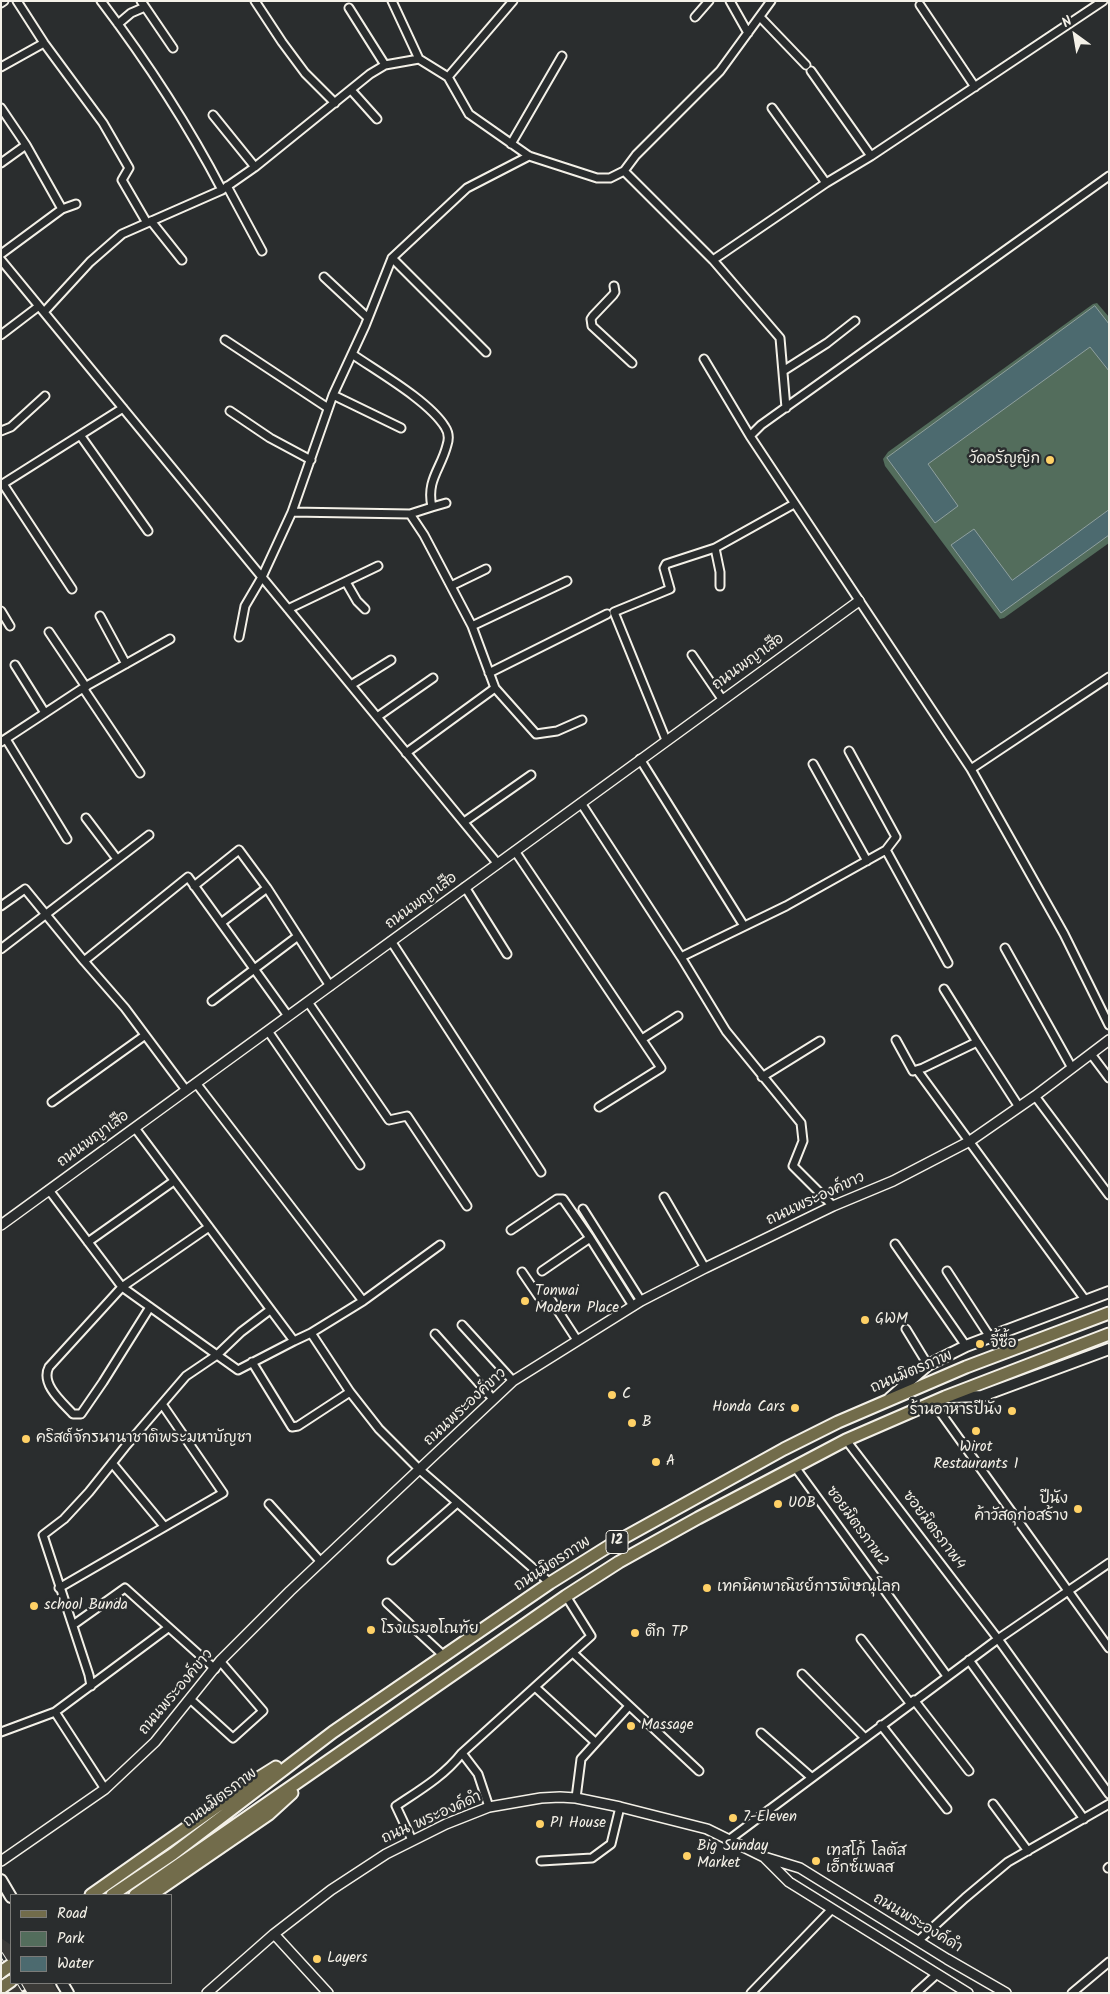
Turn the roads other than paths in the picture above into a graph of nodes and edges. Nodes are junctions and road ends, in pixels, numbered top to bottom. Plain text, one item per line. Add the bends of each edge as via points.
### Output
1 (18, 1) edge
2 (101, 1) edge
3 (255, 1) edge
4 (392, 1) edge
5 (513, 1) edge
6 (709, 1) edge
7 (730, 1) edge
8 (771, 1) edge
9 (1103, 1) edge
10 (143, 4) edge
11 (920, 5) dead end
12 (349, 8) dead end
13 (695, 17) dead end
14 (760, 17) junction
15 (118, 24) junction
16 (748, 33) junction
17 (44, 43) junction
18 (172, 48) dead end
19 (562, 56) dead end
20 (419, 59) junction
21 (385, 65) junction
22 (1, 67) edge
23 (448, 78) junction
24 (975, 87) junction
25 (351, 90) junction
26 (336, 103) junction
27 (1, 108) edge
28 (772, 108) dead end
29 (213, 115) dead end
30 (377, 119) dead end
31 (511, 144) junction
32 (26, 145) junction
33 (529, 156) junction
34 (871, 156) junction
35 (1, 163) edge
36 (255, 167) junction
37 (624, 171) junction
38 (1109, 176) edge
39 (826, 183) junction
40 (225, 188) junction
41 (76, 204) dead end
42 (62, 209) junction
43 (149, 222) junction
44 (262, 251) dead end
45 (1, 254) edge
46 (392, 258) junction
47 (1, 260) edge
48 (182, 260) dead end
49 (713, 260) junction
50 (324, 277) dead end
51 (614, 286) dead end
52 (42, 309) junction
53 (368, 318) junction
54 (855, 321) dead end
55 (1, 335) edge
56 (225, 340) dead end
57 (486, 352) dead end
58 (352, 354) junction
59 (704, 359) dead end
60 (632, 363) dead end
61 (783, 372) junction
62 (45, 396) dead end
63 (333, 396) junction
64 (123, 408) junction
65 (328, 408) junction
66 (786, 408) junction
67 (230, 411) dead end
68 (401, 428) dead end
69 (1, 431) edge
70 (80, 435) junction
71 (750, 436) junction
72 (311, 460) junction
73 (2, 484) edge
74 (446, 503) dead end
75 (794, 504) junction
76 (432, 507) junction
77 (292, 512) junction
78 (410, 514) junction
79 (148, 531) dead end
80 (715, 548) junction
81 (378, 566) dead end
82 (486, 568) dead end
83 (262, 577) junction
84 (567, 581) dead end
85 (346, 582) junction
86 (451, 586) junction
87 (720, 586) dead end
88 (72, 589) dead end
89 (859, 601) junction
90 (288, 609) junction
91 (365, 609) dead end
92 (1, 611) edge
93 (607, 614) dead end
94 (100, 616) dead end
95 (10, 626) dead end
96 (472, 626) junction
97 (49, 632) dead end
98 (238, 636) dead end
99 (170, 639) dead end
100 (692, 655) dead end
101 (391, 660) dead end
102 (126, 664) junction
103 (15, 665) dead end
104 (489, 673) junction
105 (1109, 677) edge
106 (433, 678) dead end
107 (351, 685) junction
108 (85, 687) junction
109 (495, 688) junction
110 (722, 699) junction
111 (45, 713) junction
112 (377, 717) junction
113 (582, 720) dead end
114 (4, 740) edge
115 (666, 740) junction
116 (849, 751) dead end
117 (406, 753) junction
118 (640, 759) junction
119 (813, 764) dead end
120 (970, 769) junction
121 (140, 774) dead end
122 (531, 774) dead end
123 (581, 803) junction
124 (86, 818) dead end
125 (464, 822) junction
126 (149, 835) dead end
127 (67, 840) dead end
128 (886, 850) junction
129 (515, 851) junction
130 (117, 859) junction
131 (867, 860) junction
132 (498, 864) junction
133 (194, 886) junction
134 (465, 887) junction
135 (267, 888) junction
136 (1, 906) edge
137 (46, 915) junction
138 (221, 923) junction
139 (744, 926) junction
140 (298, 936) junction
141 (391, 941) junction
142 (1005, 948) dead end
143 (1, 949) edge
144 (507, 954) dead end
145 (681, 957) junction
146 (84, 962) junction
147 (948, 963) dead end
148 (254, 969) junction
149 (330, 986) junction
150 (944, 989) dead end
151 (212, 1001) dead end
152 (308, 1002) junction
153 (288, 1016) junction
154 (678, 1016) dead end
155 (1109, 1025) edge
156 (268, 1031) junction
157 (144, 1036) junction
158 (642, 1039) junction
159 (896, 1040) dead end
160 (1109, 1040) edge
161 (820, 1041) dead end
162 (977, 1042) junction
163 (1091, 1054) junction
164 (1072, 1068) junction
165 (917, 1070) junction
166 (762, 1077) junction
167 (1109, 1078) edge
168 (196, 1083) junction
169 (186, 1090) junction
170 (1035, 1096) junction
171 (52, 1102) dead end
172 (599, 1107) dead end
173 (1019, 1107) junction
174 (135, 1128) junction
175 (970, 1141) junction
176 (360, 1165) dead end
177 (541, 1172) dead end
178 (174, 1181) junction
179 (49, 1190) junction
180 (1109, 1195) edge
181 (664, 1197) dead end
182 (467, 1206) dead end
183 (833, 1206) junction
184 (583, 1209) dead end
185 (2, 1223) edge
186 (209, 1227) junction
187 (510, 1230) dead end
188 (590, 1238) junction
189 (88, 1242) junction
190 (895, 1244) dead end
191 (440, 1245) dead end
192 (705, 1268) junction
193 (542, 1271) dead end
194 (522, 1272) dead end
195 (948, 1272) dead end
196 (122, 1287) junction
197 (1109, 1292) edge
198 (363, 1301) junction
199 (1086, 1301) junction
200 (637, 1303) junction
201 (150, 1307) junction
202 (270, 1310) junction
203 (1109, 1313) edge
204 (462, 1324) dead end
205 (906, 1329) dead end
206 (311, 1333) junction
207 (435, 1334) dead end
208 (1109, 1334) edge
209 (990, 1337) junction
210 (576, 1340) junction
211 (294, 1341) junction
212 (966, 1346) junction
213 (1109, 1349) edge
214 (218, 1355) junction
215 (252, 1362) junction
216 (928, 1365) junction
217 (514, 1381) junction
218 (350, 1392) junction
219 (945, 1397) junction
220 (889, 1398) junction
221 (493, 1400) junction
222 (932, 1402) junction
223 (162, 1404) junction
224 (846, 1440) junction
225 (112, 1462) junction
226 (795, 1467) junction
227 (420, 1470) junction
228 (457, 1503) junction
229 (269, 1504) dead end
230 (164, 1526) junction
231 (392, 1560) dead end
232 (321, 1562) junction
233 (1109, 1563) edge
234 (550, 1584) junction
235 (59, 1588) junction
236 (1068, 1591) junction
237 (566, 1596) junction
238 (387, 1603) dead end
239 (72, 1625) junction
240 (168, 1628) junction
241 (861, 1639) dead end
242 (998, 1639) junction
243 (1109, 1648) edge
244 (573, 1653) junction
245 (444, 1656) junction
246 (969, 1660) junction
247 (218, 1665) junction
248 (802, 1674) dead end
249 (947, 1676) junction
250 (91, 1686) junction
251 (535, 1687) junction
252 (190, 1699) junction
253 (912, 1702) junction
254 (629, 1706) junction
255 (55, 1712) junction
256 (881, 1725) junction
257 (1, 1732) edge
258 (333, 1732) junction
259 (761, 1733) dead end
260 (864, 1737) junction
261 (595, 1742) junction
262 (462, 1753) junction
263 (325, 1763) junction
264 (699, 1771) dead end
265 (969, 1771) dead end
266 (811, 1777) junction
267 (105, 1789) junction
268 (1109, 1794) edge
269 (576, 1798) junction
270 (993, 1804) dead end
271 (1109, 1804) edge
272 (489, 1807) junction
273 (620, 1807) junction
274 (947, 1809) dead end
275 (1084, 1819) junction
276 (730, 1839) junction
277 (412, 1840) junction
278 (1028, 1851) junction
279 (764, 1857) junction
280 (1, 1861) edge
281 (541, 1861) dead end
282 (1, 1880) edge
283 (92, 1894) edge
284 (113, 1894) edge
285 (136, 1894) edge
286 (152, 1894) edge
287 (10, 1895) edge
288 (832, 1909) junction
289 (274, 1934) junction
290 (918, 1941) junction
291 (947, 1959) junction
292 (1109, 1962) edge
293 (937, 1974) junction
294 (207, 1993) edge
295 (328, 1993) edge
296 (751, 1993) edge
297 (916, 1993) edge
298 (968, 1993) edge
299 (1006, 1993) edge
300 (1072, 1993) edge

1 - 17 street
2 - 15 street
3 - 26 street via 305,73
4 - 20 street
5 - 23 street
6 - 13 street
7 - 16 street
8 - 14 street
9 - 24 street
10 - 15 street
10 - 18 street
11 - 24 street
12 - 21 street
14 - 16 street
14 - 34 street via 808,68
15 - 40 street via 146,61
16 - 37 street via 720,71
17 - 22 street
17 - 43 street via 103,123 129,168 122,180
19 - 31 street
20 - 21 street
20 - 23 street
21 - 25 street
23 - 31 street via 469,114
24 - 34 street
25 - 26 street
25 - 30 street
26 - 36 street
27 - 32 street
28 - 39 street
29 - 36 street
31 - 33 street
32 - 35 street
32 - 42 street
33 - 37 street via 597,178 610,178
33 - 46 street via 467,188
34 - 39 street
36 - 40 street
37 - 49 street
38 - 66 street
39 - 49 street
40 - 43 street
40 - 44 street
41 - 42 street
42 - 45 street
43 - 48 street
43 - 52 street via 122,234
46 - 53 street
46 - 57 street
47 - 52 street
49 - 61 street via 780,338
50 - 53 street
51 - 60 street via 613,295 591,319 592,326
52 - 55 street
52 - 64 street
53 - 58 street
54 - 61 street
56 - 65 street
58 - 63 street
58 - 76 street via 429,407 445,427 447,446 431,484 429,496
59 - 71 street
61 - 66 street
62 - 69 street via 11,427
63 - 65 street
63 - 68 street
64 - 70 street
64 - 83 street
65 - 72 street
66 - 71 street
67 - 72 street
70 - 73 street
70 - 79 street
71 - 75 street
72 - 77 street
73 - 88 street
74 - 76 street
75 - 80 street
75 - 89 street
76 - 78 street
77 - 78 street
77 - 83 street
78 - 86 street
80 - 87 street
80 - 115 street via 666,564 664,568 670,589 614,612
81 - 85 street
82 - 86 street
83 - 90 street
83 - 98 street via 245,606
84 - 96 street
85 - 90 street
85 - 91 street
86 - 96 street
89 - 110 street, ถนนพญาเสือ
89 - 120 street
90 - 107 street
92 - 95 street
93 - 104 street
94 - 102 street
96 - 104 street
97 - 108 street
99 - 102 street
100 - 110 street
101 - 107 street
102 - 108 street
103 - 111 street
104 - 109 street
105 - 120 street
106 - 112 street
107 - 112 street
108 - 111 street
108 - 121 street
109 - 113 street via 536,734
109 - 117 street
110 - 115 street, ถนนพญาเสือ
111 - 114 street
112 - 117 street
114 - 127 street
115 - 118 street, ถนนพญาเสือ
116 - 128 street via 896,836
117 - 125 street
118 - 123 street, ถนนพญาเสือ
118 - 139 street
119 - 131 street
120 - 155 street via 1064,934
122 - 125 street
123 - 129 street, ถนนพญาเสือ
123 - 145 street
124 - 130 street
125 - 132 street
126 - 130 street
128 - 131 street
128 - 147 street
129 - 132 street, ถนนพญาเสือ
129 - 158 street
130 - 137 street
131 - 139 street
132 - 134 street, ถนนพญาเสือ
133 - 135 street via 239,850
133 - 138 street
133 - 146 street via 188,877
134 - 141 street, ถนนพญาเสือ
134 - 144 street
135 - 138 street
135 - 140 street
136 - 137 street via 25,889
137 - 143 street
137 - 146 street
138 - 148 street
139 - 145 street
140 - 148 street
140 - 149 street
141 - 149 street, ถนนพญาเสือ
141 - 177 street
142 - 164 street
145 - 166 street via 726,1031
146 - 157 street via 125,1008
148 - 151 street
148 - 153 street
149 - 152 street, ถนนพญาเสือ
150 - 162 street
152 - 153 street, ถนนพญาเสือ
152 - 182 street via 389,1120 407,1116
153 - 156 street, ถนนพญาเสือ
154 - 158 street
156 - 168 street, ถนนพญาเสือ
156 - 176 street
157 - 169 street
157 - 171 street
158 - 172 street via 661,1068
159 - 165 street via 910,1068
160 - 163 street, ถนนพระองค์ขาว
161 - 166 street
162 - 165 street
162 - 173 street
163 - 164 street, ถนนพระองค์ขาว
163 - 167 street
164 - 170 street, ถนนพระองค์ขาว
165 - 175 street
166 - 183 street via 801,1123 803,1141 793,1166
168 - 169 street, ถนนพญาเสือ
168 - 198 street
169 - 174 street, ถนนพญาเสือ
170 - 173 street, ถนนพระองค์ขาว
170 - 180 street
173 - 175 street, ถนนพระองค์ขาว
174 - 178 street
174 - 179 street, ถนนพญาเสือ
175 - 183 street, ถนนพระองค์ขาว via 893,1181
175 - 199 street
178 - 186 street
178 - 189 street
179 - 185 street, ถนนพญาเสือ
179 - 189 street
181 - 192 street
183 - 192 street, ถนนพระองค์ขาว
184 - 200 street
186 - 196 street
186 - 202 street
187 - 188 street via 560,1198 566,1201
188 - 193 street
188 - 200 street
189 - 196 street
190 - 212 street
191 - 198 street
192 - 200 street, ถนนพระองค์ขาว
194 - 210 street via 539,1297 549,1297
195 - 209 street
196 - 201 street
196 - 201 street via 47,1371 51,1390 74,1414 81,1414
197 - 199 main road
198 - 206 street
199 - 209 main road
200 - 210 street, ถนนพระองค์ขาว
201 - 214 street
202 - 211 street
202 - 214 street
203 - 220 main road, ถนนมิตรภาพ / 12
204 - 217 street
205 - 216 street
206 - 211 street
206 - 218 street
207 - 221 street
208 - 219 main road, ถนนมิตรภาพ / 12
209 - 212 main road
210 - 217 street, ถนนพระองค์ขาว
211 - 215 street
212 - 216 main road
213 - 219 main road via 982,1396
214 - 215 street via 238,1370
214 - 223 street via 186,1376
215 - 218 street via 292,1427
216 - 220 main road
217 - 221 street, ถนนพระองค์ขาว
218 - 227 street via 378,1429
219 - 222 main road, ถนนมิตรภาพ / 12
220 - 234 main road, ถนนมิตรภาพ / 12 via 784,1449 610,1546
221 - 227 street, ถนนพระองค์ขาว
222 - 224 main road, ถนนมิตรภาพ / 12
222 - 236 street
223 - 225 street
223 - 230 street via 223,1492
224 - 226 main road, ถนนมิตรภาพ / 12
224 - 242 street, ซอยมิตรภาพ4
225 - 230 street
225 - 235 street via 64,1519 42,1535
226 - 237 main road, ถนนมิตรภาพ / 12 via 628,1558
226 - 249 street, ซอยมิตรภาพ2
227 - 228 street
227 - 232 street, ถนนพระองค์ขาว
228 - 231 street
228 - 234 street
229 - 232 street
230 - 235 street
232 - 247 street, ถนนพระองค์ขาว
233 - 236 street
234 - 245 main road, ถนนมิตรภาพ / 12
235 - 239 street
236 - 242 street
236 - 243 street
237 - 244 street via 591,1636
237 - 263 main road, ถนนมิตรภาพ / 12
238 - 245 street
239 - 240 street via 125,1588
239 - 250 street
240 - 247 street
240 - 250 street
241 - 253 street
242 - 246 street
242 - 268 street, ซอยมิตรภาพ4
244 - 251 street
244 - 254 street
245 - 258 main road, ถนนมิตรภาพ / 12
246 - 249 street
246 - 275 street
247 - 252 street, ถนนพระองค์ขาว
247 - 252 street via 263,1710 233,1738
248 - 260 street
249 - 253 street
250 - 255 street
251 - 261 street
251 - 262 street
252 - 267 street, ถนนพระองค์ขาว via 155,1742
253 - 256 street
253 - 265 street
254 - 261 street
254 - 264 street
255 - 257 street
255 - 267 street
256 - 260 street
256 - 274 street
258 - 283 main road via 252,1782
258 - 284 main road, ถนนมิตรภาพ / 12 via 172,1854
259 - 266 street
260 - 266 street
261 - 269 street via 581,1759
262 - 272 street via 478,1774
262 - 277 street via 436,1779 396,1806
263 - 285 main road, ถนนมิตรภาพ / 12
263 - 286 main road via 270,1814
266 - 276 street
267 - 280 street, ถนนพระองค์ขาว
269 - 272 street, ถนน พระองค์ดำ via 541,1798
269 - 273 street, ถนน พระองค์ดำ
270 - 278 street
271 - 275 street
272 - 277 street, ถนน พระองค์ดำ
273 - 276 street, ถนน พระองค์ดำ via 707,1829
273 - 281 street via 611,1844 592,1858
275 - 278 street
276 - 279 street, ถนน พระองค์ดำ
277 - 289 street, ถนน พระองค์ดำ via 331,1890
278 - 290 street via 1008,1862
279 - 288 street, ถนนพระองค์ดำ via 789,1882
279 - 290 street, ถนนพระองค์ดำ via 800,1868
282 - 287 main road
288 - 293 street, ถนนพระองค์ดำ
288 - 296 street
289 - 294 street, ถนน พระองค์ดำ
289 - 295 street
290 - 291 street, ถนนพระองค์ดำ
291 - 293 street
291 - 299 street, ถนนพระองค์ดำ
292 - 300 street
293 - 297 street
293 - 298 street, ถนนพระองค์ดำ

